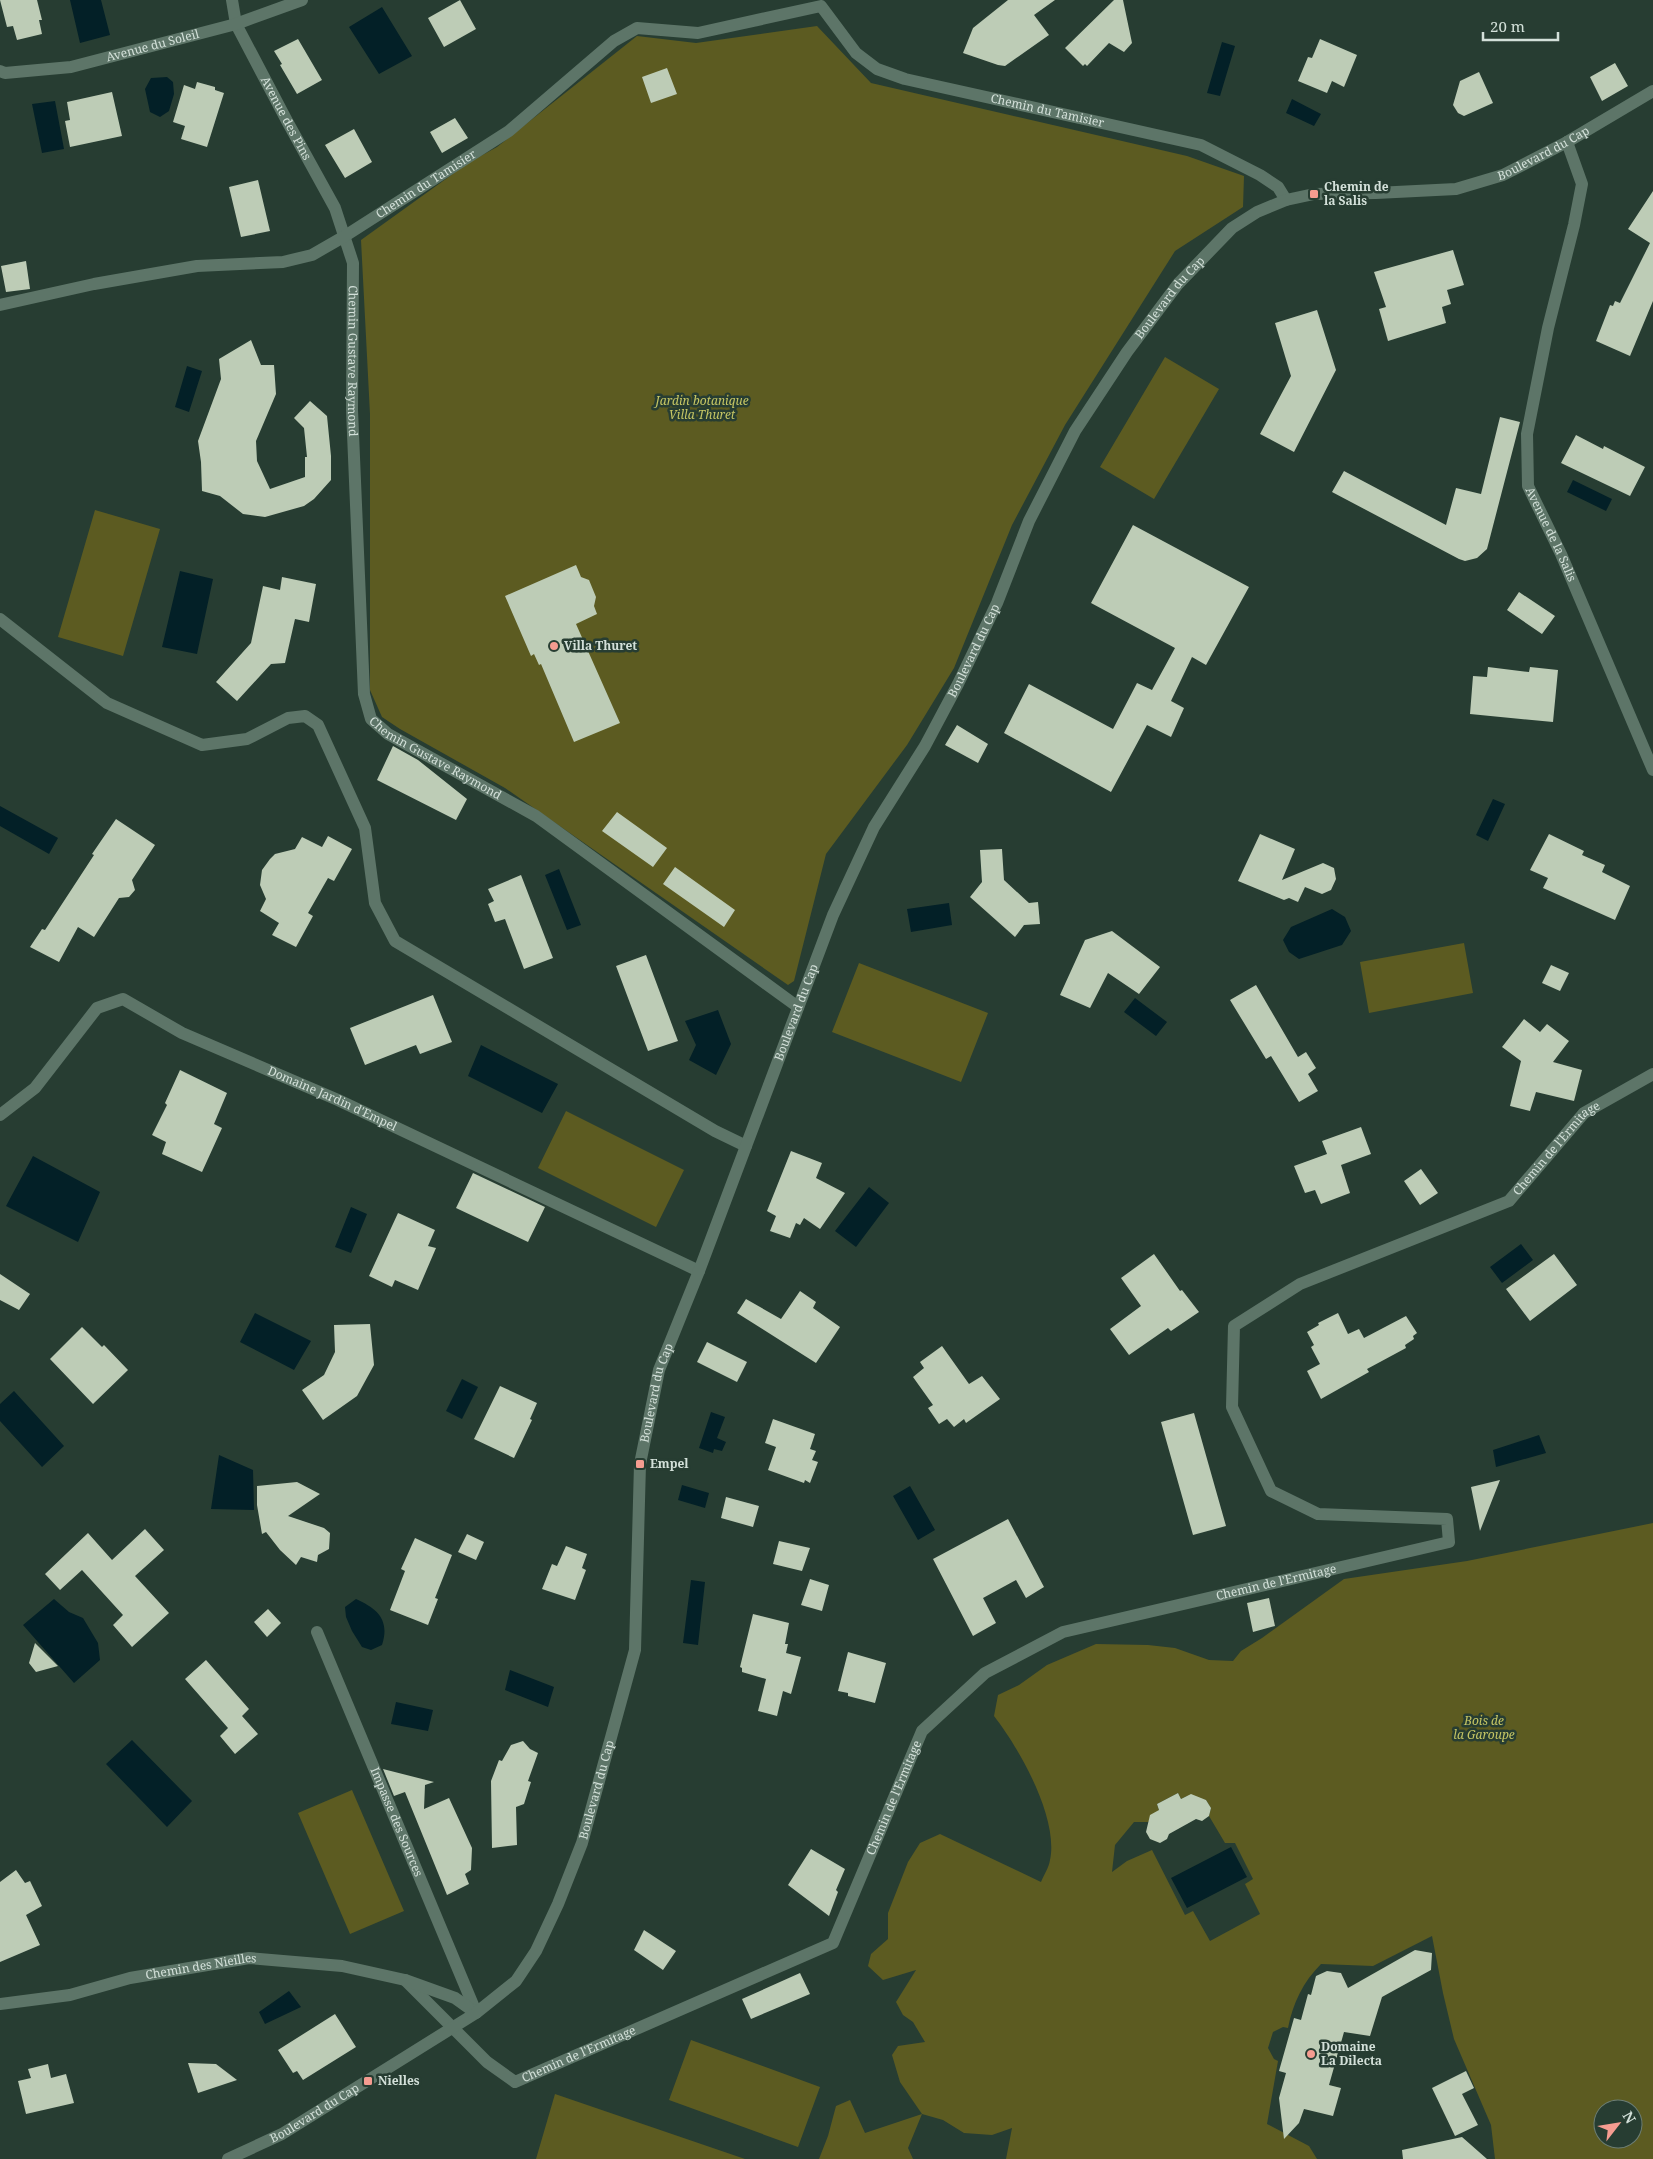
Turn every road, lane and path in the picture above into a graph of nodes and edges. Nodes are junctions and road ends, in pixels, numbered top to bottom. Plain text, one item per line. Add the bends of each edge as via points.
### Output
1 (232, 0) edge
2 (302, 0) edge
3 (822, 2) edge
4 (236, 24) junction
5 (0, 71) edge
6 (1653, 91) edge
7 (1567, 142) junction
8 (1286, 200) junction
9 (345, 236) junction
10 (0, 305) edge
11 (0, 619) edge
12 (1653, 770) edge
13 (798, 1007) junction
14 (1653, 1074) edge
15 (0, 1115) edge
16 (746, 1146) junction
17 (699, 1271) junction
18 (317, 1632) dead end
19 (404, 1980) junction
20 (0, 2004) edge
21 (476, 2013) junction
22 (453, 2027) junction
23 (228, 2159) edge

1 - 4 street, Avenue des Pins
2 - 4 street, Avenue du Soleil
3 - 8 street, Chemin du Tamisier via 856,53 878,69 905,79 1201,145 1260,175 1278,187
3 - 9 street, Chemin du Tamisier via 698,33 637,28 614,41 509,131
4 - 5 street, Avenue du Soleil via 71,67
4 - 9 street, Avenue des Pins via 335,208
6 - 7 street, Boulevard du Cap
7 - 8 street, Boulevard du Cap via 1503,174 1456,189 1314,194
7 - 12 street, Avenue de la Salis via 1582,184 1527,434 1528,486 1561,554
8 - 13 street, Boulevard du Cap via 1257,212 1232,228 1178,284 1127,352 1075,432 1029,520 998,603 958,684 925,746 874,827 833,915
9 - 10 street, Chemin du Tamisier via 312,255 283,262 196,266
9 - 13 street, Chemin Gustave Raymond via 353,263 352,419 364,694 371,719 388,734 536,816
11 - 16 street via 107,703 202,745 247,739 288,718 305,716 318,725 365,828 375,903 395,941
13 - 16 street, Boulevard du Cap
14 - 22 street, Chemin de l'Ermitage via 1584,1113 1509,1201 1300,1284 1234,1326 1232,1407 1271,1491 1318,1514 1447,1519 1449,1542 1063,1632 985,1673 922,1731 833,1943 515,2082 487,2062
15 - 17 street, Domaine Jardin d'Empel via 35,1088 97,1008 123,999 182,1033 338,1100
16 - 17 street, Boulevard du Cap
17 - 21 street, Boulevard du Cap via 660,1370 640,1464 635,1650 582,1842 558,1904 530,1961 516,1981
18 - 21 street, Impasse des Sources
19 - 20 street, Chemin des Nieilles via 342,1966 249,1958 130,1978 70,1995
19 - 21 street, Chemin des Nieilles via 455,1998
19 - 22 street
21 - 22 street, Boulevard du Cap
22 - 23 street, Boulevard du Cap via 282,2134

